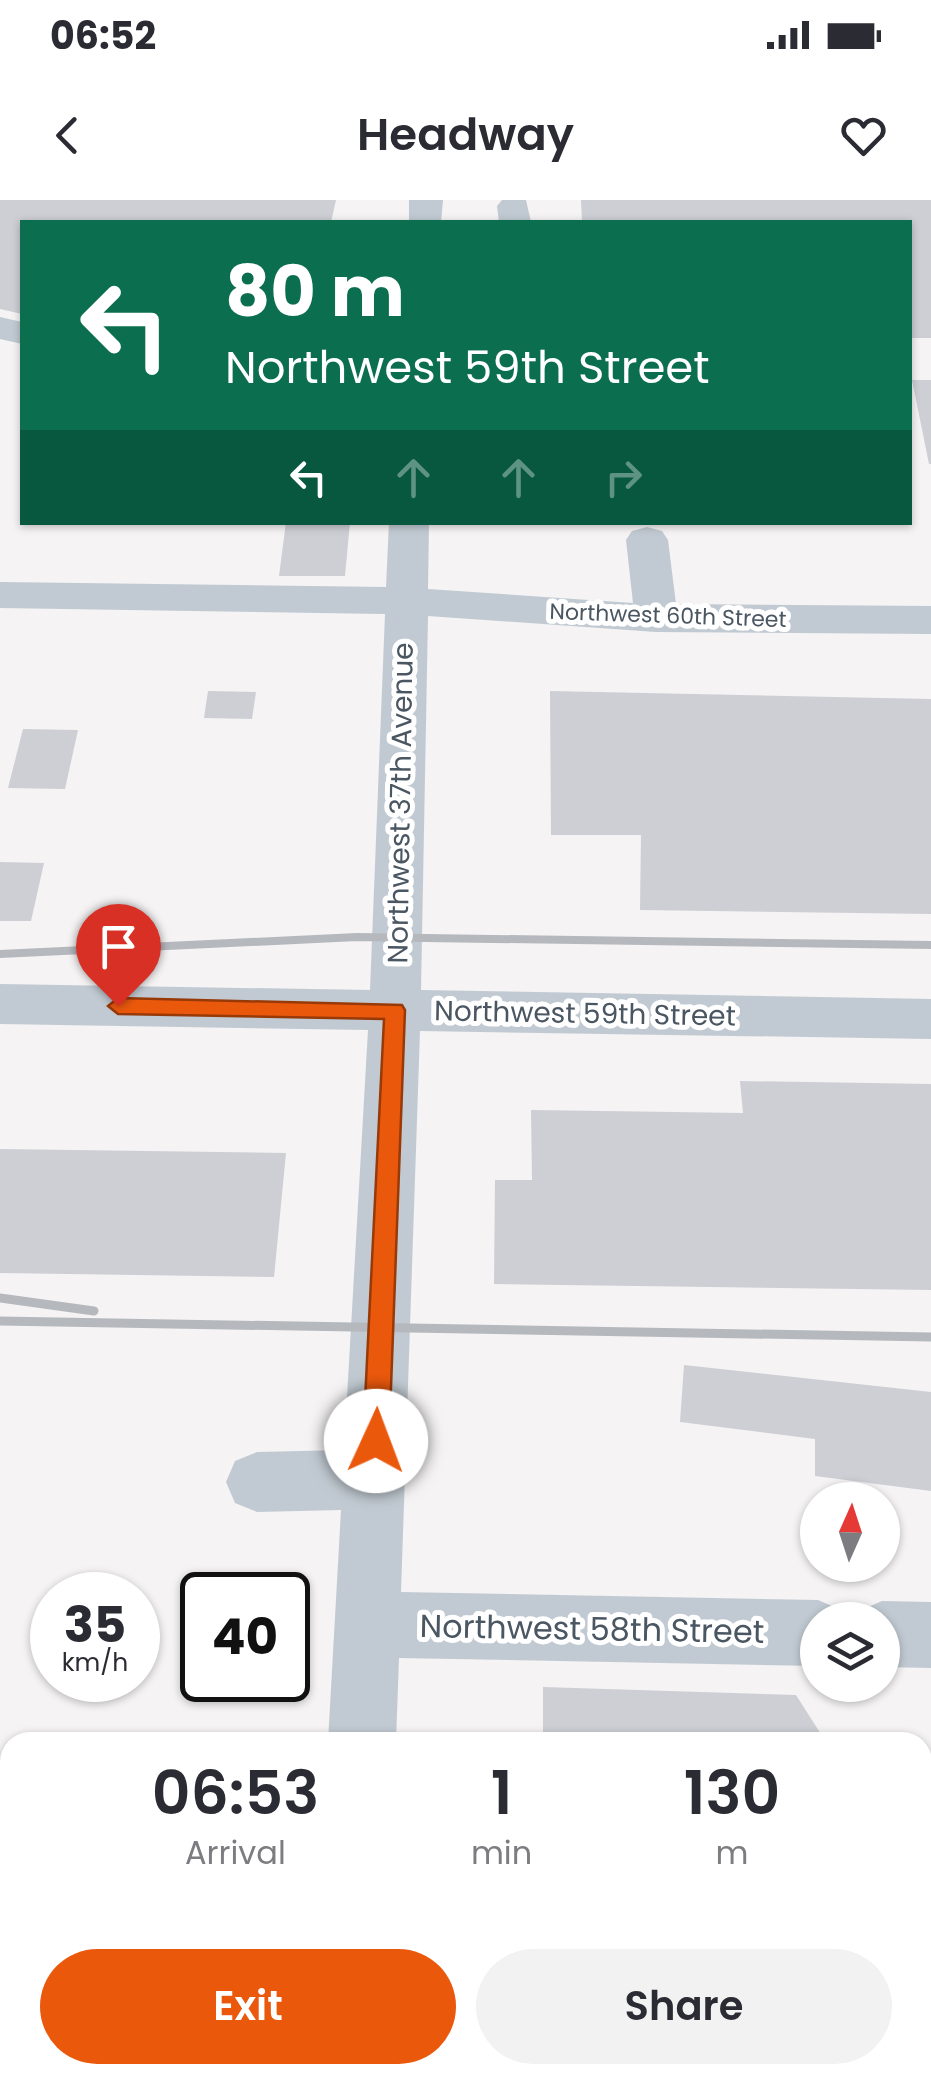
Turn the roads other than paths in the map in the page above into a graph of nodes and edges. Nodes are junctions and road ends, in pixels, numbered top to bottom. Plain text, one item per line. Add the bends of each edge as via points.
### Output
1 (409, 525) edge
2 (648, 540) dead end
3 (0, 595) edge
4 (405, 601) junction
5 (656, 618) junction
6 (911, 632) edge
7 (0, 1004) edge
8 (395, 1010) junction
9 (931, 1018) edge
10 (374, 1479) junction
11 (257, 1482) dead end
12 (368, 1624) junction
13 (800, 1633) edge
14 (900, 1634) edge
15 (931, 1635) edge
16 (363, 1732) edge

1 - 4 street, Northwest 37th Avenue
2 - 5 street
3 - 4 street, Northwest 60th Street
4 - 5 street, Northwest 60th Street
4 - 8 street, Northwest 37th Avenue
5 - 6 street, Northwest 60th Street
7 - 8 street, Northwest 59th Street
8 - 9 street, Northwest 59th Street
8 - 10 street, Northwest 37th Avenue
10 - 11 street
10 - 12 street, Northwest 37th Avenue
12 - 13 street, Northwest 58th Street
12 - 16 street, Northwest 37th Avenue
14 - 15 street

